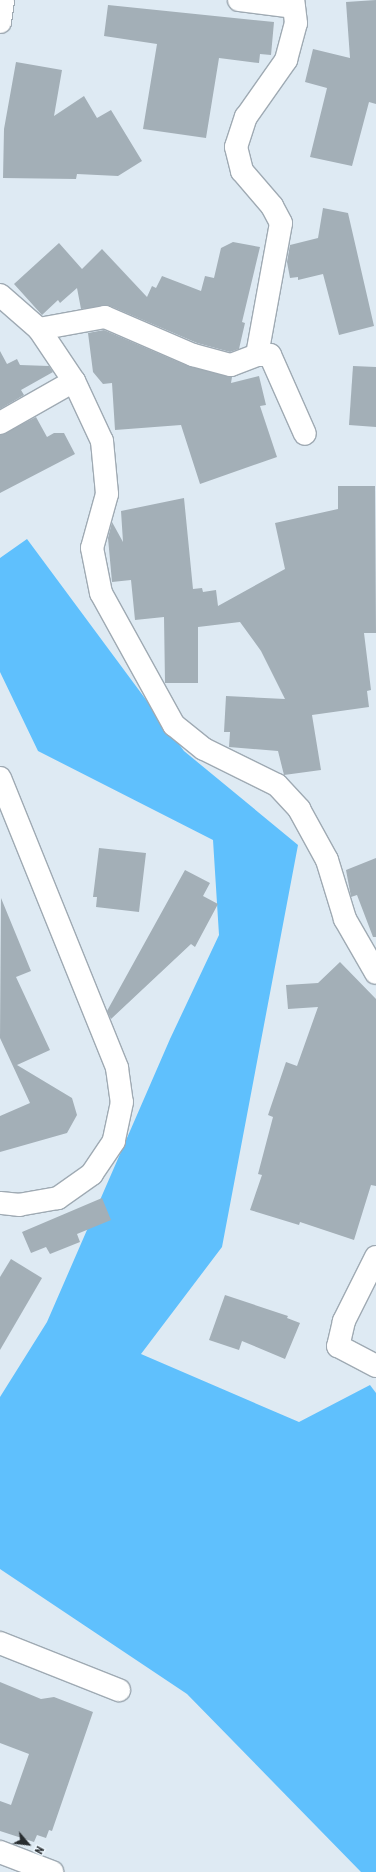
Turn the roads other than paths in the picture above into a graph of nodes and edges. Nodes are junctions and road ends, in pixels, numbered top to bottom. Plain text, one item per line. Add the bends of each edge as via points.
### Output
1 (3, 0) edge
2 (239, 0) edge
3 (293, 3) edge
4 (0, 22) edge
5 (0, 295) edge
6 (39, 328) junction
7 (257, 355) junction
8 (74, 381) junction
9 (0, 423) edge
10 (304, 434) dead end
11 (0, 778) edge
12 (376, 973) edge
13 (0, 1203) edge
14 (376, 1256) edge
15 (376, 1366) edge
16 (0, 1643) edge
17 (119, 1690) dead end
18 (0, 1852) edge
19 (52, 1872) edge

1 - 4 street
2 - 3 street
3 - 7 street via 296,23 286,60 246,117 236,147 242,171 272,206 281,223
5 - 6 street
6 - 7 street via 105,317 194,355 231,365
6 - 8 street
7 - 10 street via 270,355
8 - 9 street
8 - 12 street via 102,441 107,494 92,548 101,593 174,724 204,749 277,785 299,809 327,860 345,919
11 - 13 street via 116,1068 122,1102 114,1141 92,1174 58,1198 20,1205
14 - 15 street via 344,1321 338,1346
16 - 17 street
18 - 19 street

